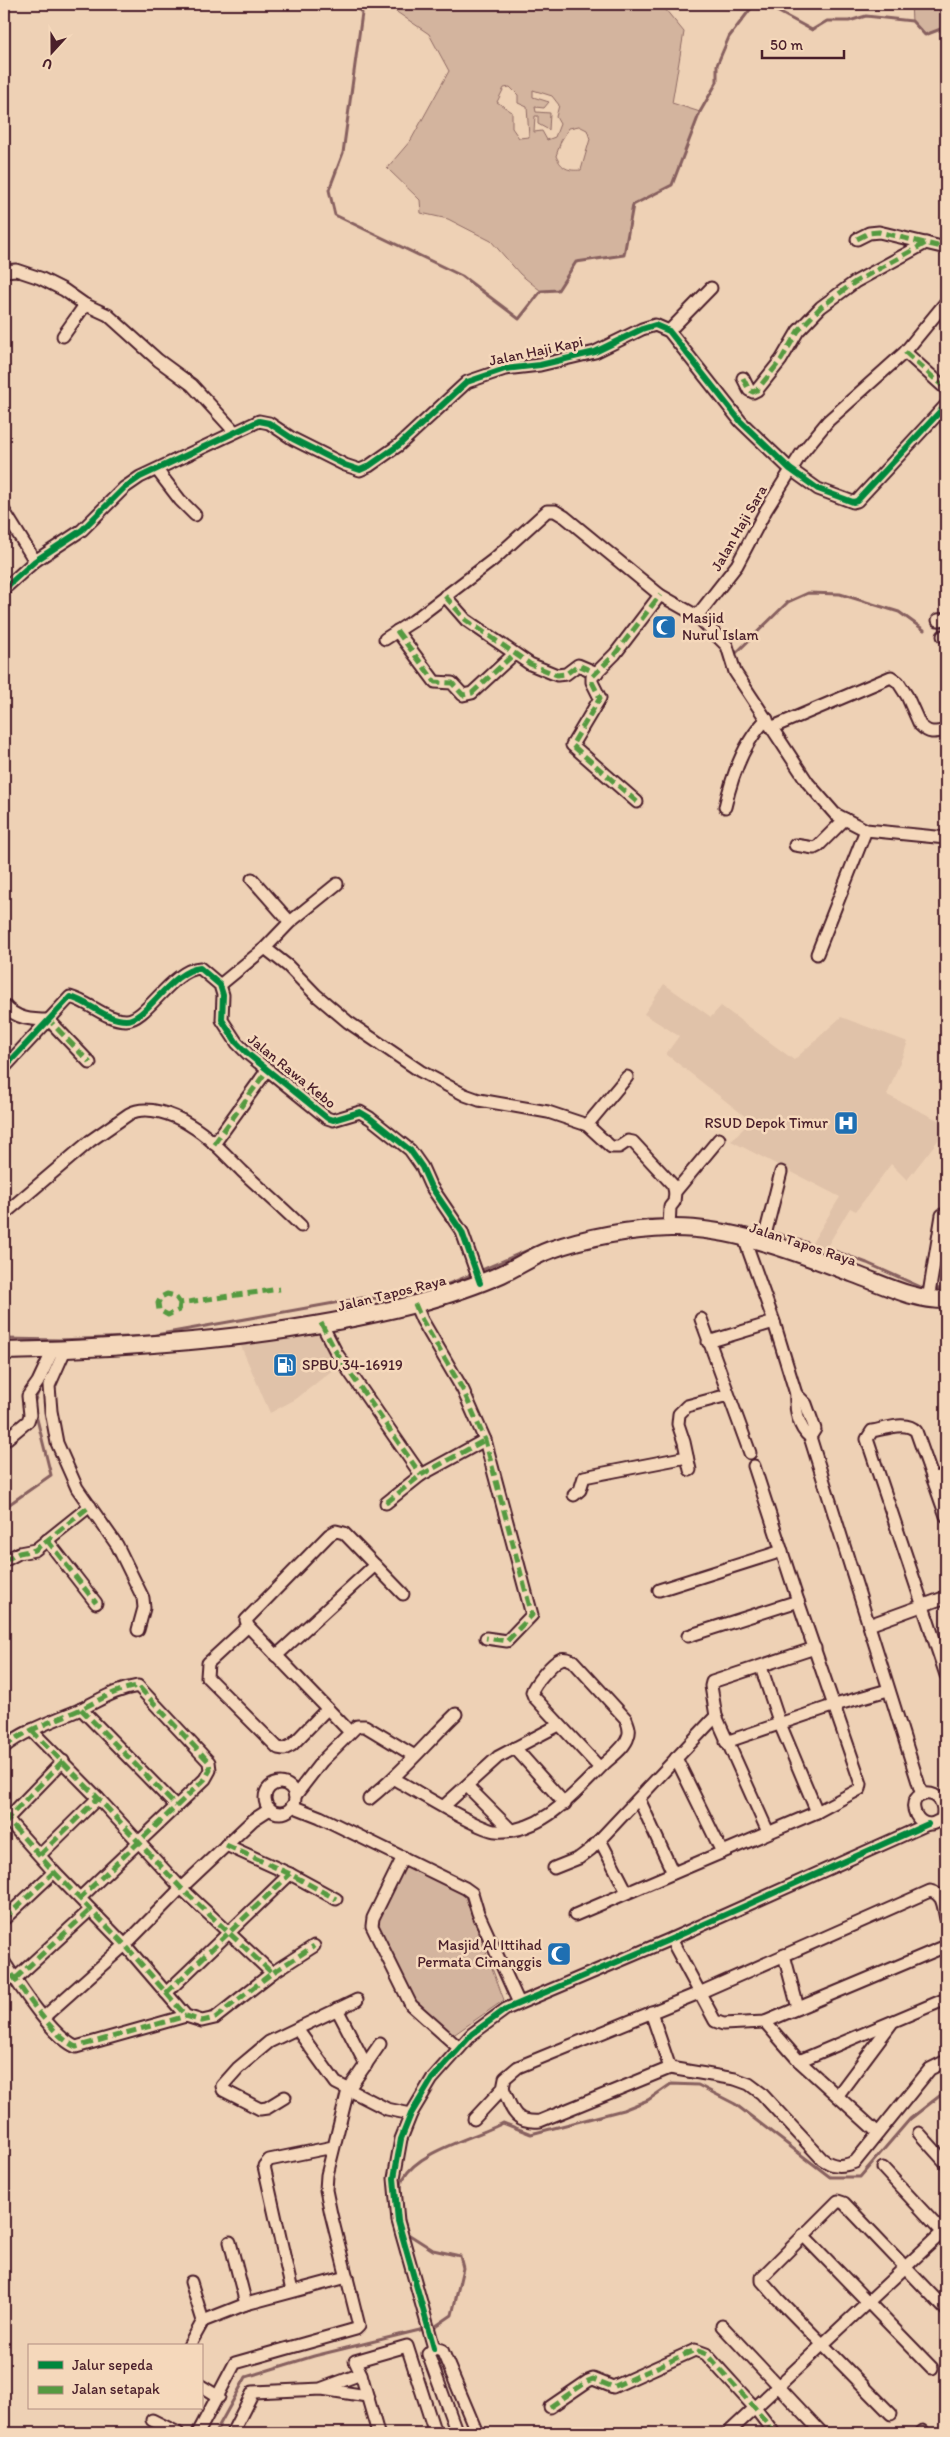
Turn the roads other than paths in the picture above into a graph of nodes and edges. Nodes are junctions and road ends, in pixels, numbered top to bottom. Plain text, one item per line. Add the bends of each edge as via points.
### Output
1 (857, 239) dead end
2 (926, 243) junction
3 (946, 248) edge
4 (4, 271) edge
5 (711, 288) dead end
6 (85, 305) junction
7 (945, 305) edge
8 (669, 331) junction
9 (63, 336) dead end
10 (905, 352) junction
11 (743, 378) dead end
12 (946, 389) edge
13 (946, 405) edge
14 (234, 431) junction
15 (790, 469) junction
16 (157, 470) junction
17 (4, 511) edge
18 (195, 515) dead end
19 (36, 561) junction
20 (4, 589) edge
21 (660, 594) junction
22 (446, 596) junction
23 (697, 616) junction
24 (398, 631) junction
25 (385, 639) dead end
26 (514, 654) junction
27 (597, 673) junction
28 (770, 723) junction
29 (946, 730) edge
30 (637, 802) dead end
31 (725, 807) dead end
32 (845, 820) junction
33 (866, 830) junction
34 (946, 838) edge
35 (794, 845) dead end
36 (252, 879) dead end
37 (337, 884) dead end
38 (290, 922) junction
39 (265, 948) junction
40 (817, 954) dead end
41 (220, 985) junction
42 (4, 1005) edge
43 (49, 1020) junction
44 (90, 1063) dead end
45 (4, 1068) edge
46 (268, 1069) junction
47 (627, 1076) dead end
48 (587, 1126) junction
49 (719, 1139) dead end
50 (214, 1144) junction
51 (781, 1172) dead end
52 (676, 1192) junction
53 (4, 1214) edge
54 (942, 1215) dead end
55 (301, 1226) dead end
56 (669, 1226) junction
57 (765, 1234) junction
58 (744, 1238) junction
59 (479, 1279) junction
60 (929, 1293) junction
61 (946, 1300) edge
62 (415, 1304) junction
63 (701, 1318) dead end
64 (774, 1322) junction
65 (321, 1323) junction
66 (708, 1342) junction
67 (59, 1350) junction
68 (4, 1351) edge
69 (728, 1395) junction
70 (485, 1440) junction
71 (4, 1441) edge
72 (750, 1453) dead end
73 (687, 1457) junction
74 (754, 1466) dead end
75 (690, 1470) dead end
76 (421, 1475) junction
77 (946, 1475) edge
78 (933, 1479) junction
79 (574, 1495) dead end
80 (386, 1503) dead end
81 (90, 1506) junction
82 (946, 1516) edge
83 (48, 1540) junction
84 (782, 1551) junction
85 (4, 1561) edge
86 (375, 1565) junction
87 (659, 1590) dead end
88 (403, 1594) dead end
89 (946, 1597) edge
90 (798, 1601) junction
91 (96, 1603) dead end
92 (924, 1604) junction
93 (869, 1625) junction
94 (248, 1626) junction
95 (138, 1630) dead end
96 (688, 1636) dead end
97 (486, 1638) dead end
98 (815, 1648) junction
99 (276, 1656) junction
100 (944, 1658) edge
101 (761, 1667) junction
102 (946, 1675) edge
103 (888, 1690) junction
104 (835, 1705) junction
105 (81, 1709) junction
106 (327, 1709) junction
107 (456, 1714) dead end
108 (716, 1716) junction
109 (780, 1724) junction
110 (559, 1726) junction
111 (31, 1730) junction
112 (350, 1732) junction
113 (726, 1742) junction
114 (4, 1747) edge
115 (515, 1748) junction
116 (414, 1755) junction
117 (676, 1758) junction
118 (63, 1761) junction
119 (600, 1768) junction
120 (394, 1778) junction
121 (467, 1786) junction
122 (922, 1795) junction
123 (98, 1798) junction
124 (369, 1799) dead end
125 (639, 1799) junction
126 (294, 1801) junction
127 (565, 1804) junction
128 (176, 1806) junction
129 (444, 1806) junction
130 (270, 1809) junction
131 (817, 1812) junction
132 (944, 1819) edge
133 (928, 1824) junction
134 (511, 1830) junction
135 (768, 1832) junction
136 (600, 1840) junction
137 (140, 1843) junction
138 (226, 1845) junction
139 (722, 1852) junction
140 (40, 1855) junction
141 (403, 1857) junction
142 (554, 1868) dead end
143 (54, 1872) junction
144 (672, 1873) junction
145 (290, 1874) junction
146 (181, 1888) junction
147 (627, 1892) junction
148 (80, 1898) junction
149 (336, 1899) dead end
150 (90, 1910) junction
151 (576, 1914) dead end
152 (4, 1919) edge
153 (946, 1919) edge
154 (230, 1932) junction
155 (671, 1939) junction
156 (125, 1945) junction
157 (314, 1946) dead end
158 (946, 1946) edge
159 (784, 1955) junction
160 (4, 1962) edge
161 (272, 1973) junction
162 (15, 1979) junction
163 (166, 1993) junction
164 (699, 1993) junction
165 (946, 1999) edge
166 (357, 2000) dead end
167 (522, 2002) junction
168 (798, 2008) junction
169 (337, 2009) junction
170 (651, 2012) junction
171 (186, 2016) junction
172 (44, 2018) junction
173 (765, 2022) junction
174 (891, 2024) junction
175 (297, 2029) junction
176 (380, 2044) dead end
177 (459, 2048) junction
178 (946, 2061) edge
179 (799, 2062) junction
180 (366, 2065) junction
181 (670, 2068) junction
182 (503, 2088) junction
183 (348, 2090) junction
184 (838, 2095) junction
185 (285, 2097) dead end
186 (411, 2113) junction
187 (474, 2119) dead end
188 (878, 2133) junction
189 (919, 2134) dead end
190 (333, 2146) junction
191 (946, 2163) edge
192 (883, 2168) dead end
193 (945, 2233) edge
194 (803, 2235) junction
195 (230, 2242) dead end
196 (905, 2267) junction
197 (347, 2278) junction
198 (191, 2282) dead end
199 (292, 2291) junction
200 (868, 2302) junction
201 (246, 2304) junction
202 (946, 2310) edge
203 (203, 2321) junction
204 (722, 2326) dead end
205 (433, 2343) junction
206 (190, 2344) edge
207 (823, 2344) junction
208 (932, 2368) dead end
209 (361, 2374) junction
210 (202, 2387) edge
211 (778, 2387) junction
212 (322, 2389) junction
213 (219, 2396) junction
214 (367, 2396) junction
215 (550, 2406) dead end
216 (755, 2408) junction
217 (891, 2414) dead end
218 (152, 2420) dead end
219 (178, 2433) edge
220 (198, 2433) edge
221 (232, 2433) edge
222 (378, 2433) edge
223 (435, 2433) edge
224 (457, 2433) edge
225 (477, 2433) edge
226 (728, 2433) edge
227 (774, 2433) edge
228 (822, 2433) edge

1 - 2 street via 879,232
2 - 3 street
2 - 11 street via 855,282 821,307 798,331 781,360 757,390 749,390
4 - 6 street via 16,270 40,278
5 - 8 street
6 - 9 street
6 - 14 street via 108,315 158,360 192,385
7 - 10 street, Jalan Haji Sara
8 - 14 street, Jalan Haji Kapi via 654,325 595,352 540,365 505,369 467,382 399,445 360,470 293,439 269,423 259,421
8 - 15 street via 740,422
10 - 12 street
10 - 15 street, Jalan Haji Sara via 828,421
13 - 15 street via 857,501 818,489
14 - 16 street
15 - 23 street, Jalan Haji Sara via 737,565
16 - 18 street
16 - 19 street via 124,488 82,530
17 - 19 street
19 - 20 street
21 - 22 street via 565,517 555,511 547,511 493,560
21 - 23 street
21 - 27 street
22 - 24 street
22 - 26 street via 466,620
23 - 28 street via 727,646 735,672
24 - 25 street
24 - 26 street via 431,678 440,683 452,683 463,695 472,693
26 - 27 street via 557,675 566,674 578,665
27 - 30 street via 591,680 600,698 572,745
28 - 29 street via 891,677 898,682 925,730 929,733
28 - 31 street via 751,737 728,790
28 - 32 street via 808,783 835,814
32 - 33 street
32 - 35 street via 814,848
33 - 34 street
33 - 40 street
36 - 38 street
37 - 38 street
38 - 39 street
39 - 41 street
39 - 48 street via 348,1022 426,1074 479,1100 548,1112
41 - 43 street via 200,968 190,969 128,1020 112,1018 82,1000 70,997
41 - 46 street, Jalan Rawa Kebo via 222,1020 237,1043
42 - 43 street via 29,1020
43 - 44 street
43 - 45 street
46 - 50 street
46 - 59 street, Jalan Rawa Kebo via 327,1118 333,1120 360,1112 410,1150 462,1232
47 - 48 street
48 - 52 street via 611,1147 633,1142 674,1185
49 - 52 street
50 - 53 street via 176,1118 134,1110 90,1141
50 - 55 street
51 - 57 street
52 - 56 street via 670,1207
54 - 60 street
56 - 58 main road, Jalan Tapos Raya
56 - 59 main road, Jalan Tapos Raya via 553,1249
57 - 58 main road, Jalan Tapos Raya
57 - 60 main road, Jalan Tapos Raya via 813,1258 904,1294
58 - 64 street
59 - 62 main road, Jalan Tapos Raya
60 - 61 main road, Jalan Tapos Raya
62 - 65 main road, Jalan Tapos Raya
62 - 70 street
63 - 66 street
64 - 66 street
64 - 93 street via 796,1394 795,1407 800,1424 810,1437
65 - 67 main road, Jalan Tapos Raya via 187,1341
65 - 76 street via 337,1354
66 - 69 street
67 - 68 main road, Jalan Tapos Raya
67 - 71 street via 28,1396 28,1422
67 - 81 street via 51,1378 51,1411 56,1443 69,1473
69 - 72 street
69 - 73 street via 687,1406 679,1414 678,1424
70 - 76 street
70 - 97 street via 532,1615 507,1642
73 - 75 street
73 - 79 street via 584,1477 580,1490
74 - 84 street
76 - 80 street
77 - 78 street
78 - 82 street
78 - 92 street via 912,1427 906,1425 868,1434
81 - 83 street
81 - 95 street via 117,1545 143,1598 144,1608
83 - 85 street via 35,1550 18,1553
83 - 91 street
84 - 87 street
84 - 90 street
86 - 88 street
86 - 94 street via 344,1533 336,1531 248,1616
86 - 99 street
89 - 92 street
90 - 96 street
90 - 98 street
92 - 93 street
92 - 100 street
93 - 103 street
94 - 99 street
94 - 106 street via 208,1663 206,1676 278,1748 292,1745
98 - 101 street
98 - 104 street
99 - 106 street
100 - 102 street
101 - 108 street via 712,1682 710,1689
101 - 109 street
103 - 104 street
103 - 122 street
104 - 109 street
104 - 131 street via 861,1784 855,1794
105 - 111 street
105 - 128 street
105 - 128 street via 119,1689 138,1686 209,1762 210,1770 205,1779
106 - 112 street
107 - 116 street
108 - 113 street
108 - 117 street
109 - 113 street
109 - 131 street
110 - 115 street
110 - 119 street
110 - 119 street via 532,1692 544,1675 561,1659 567,1658 626,1719 630,1728 626,1743
111 - 114 street
111 - 118 street
112 - 116 street via 357,1726 365,1726
112 - 126 street via 322,1761
113 - 135 street
115 - 121 street via 498,1757
115 - 127 street
116 - 120 street
117 - 125 street
117 - 139 street
118 - 123 street
118 - 140 street via 7,1818
119 - 127 street
120 - 124 street
120 - 129 street
121 - 129 street
121 - 134 street
122 - 132 street via 931,1793 939,1796 946,1811
122 - 133 street via 914,1808 921,1821
123 - 137 street
123 - 140 street
125 - 136 street
125 - 144 street
126 - 130 street via 284,1812
126 - 130 street via 290,1787 276,1784 266,1795
126 - 141 street
127 - 134 street
128 - 137 street
129 - 134 street via 478,1826 494,1831
130 - 138 street
131 - 135 street
132 - 133 street
133 - 155 street
135 - 139 street
136 - 142 street via 579,1858
136 - 147 street
137 - 146 street
137 - 148 street
138 - 145 street
138 - 146 street
139 - 144 street
140 - 143 street
141 - 167 street via 465,1888 475,1900 478,1898
141 - 177 street via 372,1926 410,2005
143 - 148 street
143 - 152 street
144 - 147 street
145 - 149 street
145 - 154 street
146 - 154 street
146 - 156 street
147 - 151 street
148 - 150 street
150 - 156 street
150 - 162 street
153 - 159 street via 941,1898 930,1892
154 - 161 street
154 - 163 street
155 - 164 street
155 - 167 street
156 - 163 street
156 - 172 street
157 - 161 street
158 - 168 street
159 - 164 street
159 - 168 street
160 - 162 street
161 - 171 street via 215,2018 202,2021
162 - 172 street
163 - 171 street
164 - 170 street
164 - 173 street via 719,2024
165 - 174 street
166 - 169 street
167 - 177 street via 486,2021
168 - 173 street
169 - 175 street
169 - 180 street
170 - 181 street
170 - 182 street via 518,2068 505,2078
171 - 172 street via 76,2047
173 - 179 street
174 - 179 street
174 - 184 street
175 - 183 street via 332,2080
175 - 185 street via 269,2042 222,2086 222,2090 260,2109
176 - 180 street
177 - 186 street via 432,2080
178 - 188 street via 930,2069
179 - 184 street
180 - 183 street
181 - 182 street via 540,2121 520,2119 512,2110
181 - 188 street via 749,2084 829,2164 843,2166 855,2162
182 - 187 street
183 - 186 street via 398,2113
183 - 190 street
184 - 188 street
186 - 205 street via 401,2139 394,2178 395,2202
189 - 191 street
190 - 197 street via 326,2190
190 - 199 street via 269,2160 264,2166
192 - 193 street
193 - 196 street
194 - 196 street via 838,2202 844,2203
194 - 200 street
194 - 207 street via 762,2277 762,2281
195 - 201 street
196 - 200 street
196 - 202 street
197 - 199 street
197 - 213 street via 359,2326 356,2329 235,2363
198 - 203 street
199 - 201 street
200 - 207 street
200 - 208 street
201 - 203 street
203 - 206 street
204 - 211 street
205 - 224 street via 428,2354
205 - 225 street via 442,2350
207 - 211 street
207 - 217 street
209 - 212 street
209 - 214 street
209 - 223 street via 354,2361 406,2346
210 - 213 street
211 - 216 street
211 - 228 street
212 - 214 street
212 - 221 street via 253,2392
213 - 220 street
214 - 222 street
215 - 216 street via 593,2379 613,2386 695,2350 706,2354
216 - 226 street
216 - 227 street
218 - 219 street

